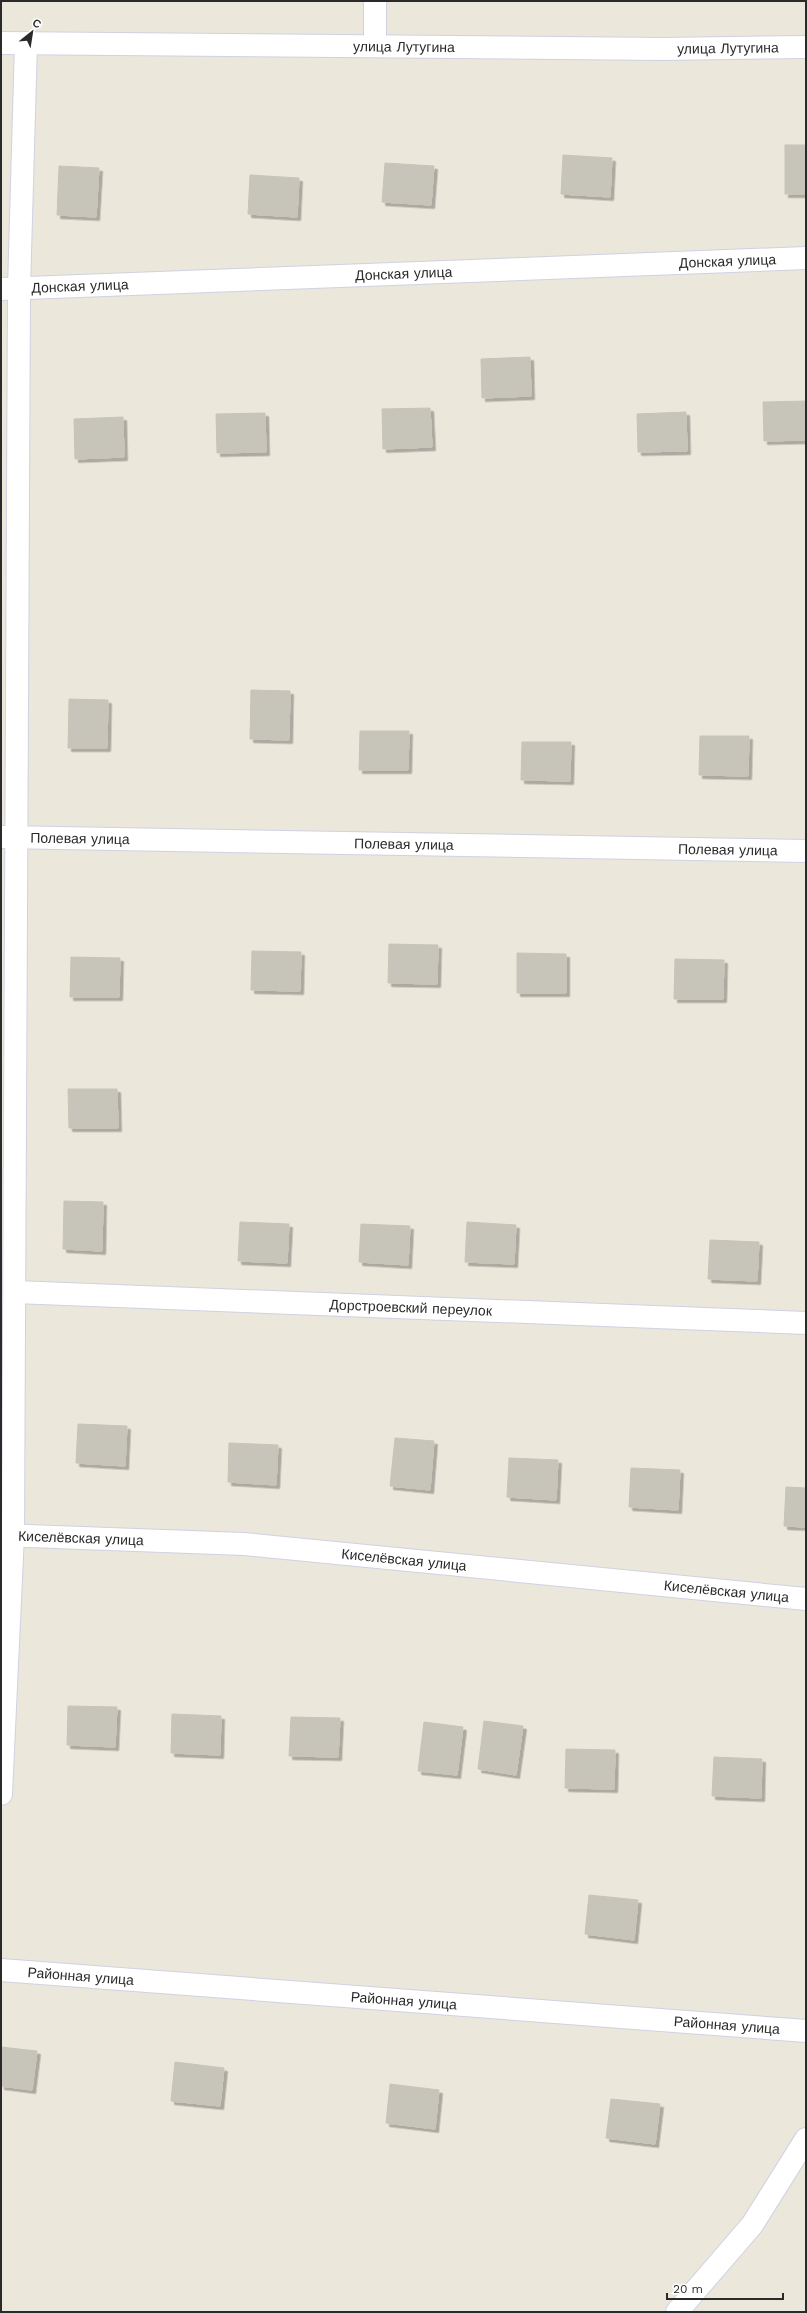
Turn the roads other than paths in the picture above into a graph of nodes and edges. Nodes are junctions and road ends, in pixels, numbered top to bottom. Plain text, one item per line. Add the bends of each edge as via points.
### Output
1 (375, 1) edge
2 (1, 42) edge
3 (26, 43) junction
4 (375, 46) junction
5 (806, 47) edge
6 (806, 258) edge
7 (10, 289) edge
8 (9, 837) edge
9 (806, 850) edge
10 (15, 1292) junction
11 (806, 1323) edge
12 (7, 1535) edge
13 (806, 1599) edge
14 (1, 1794) edge
15 (1, 1970) edge
16 (806, 2031) edge
17 (806, 2138) edge
18 (677, 2312) edge

1 - 4 street
2 - 3 street, улица Лутугина
3 - 4 street, улица Лутугина
3 - 7 street
4 - 5 street, улица Лутугина via 655,49
6 - 7 street, Донская улица
7 - 8 street
8 - 9 street, Полевая улица
8 - 10 street
10 - 11 street, Дорстроевский переулок
10 - 12 street
12 - 13 street, Киселёвская улица via 244,1544
12 - 14 street
15 - 16 street, Районная улица
17 - 18 street via 752,2225

